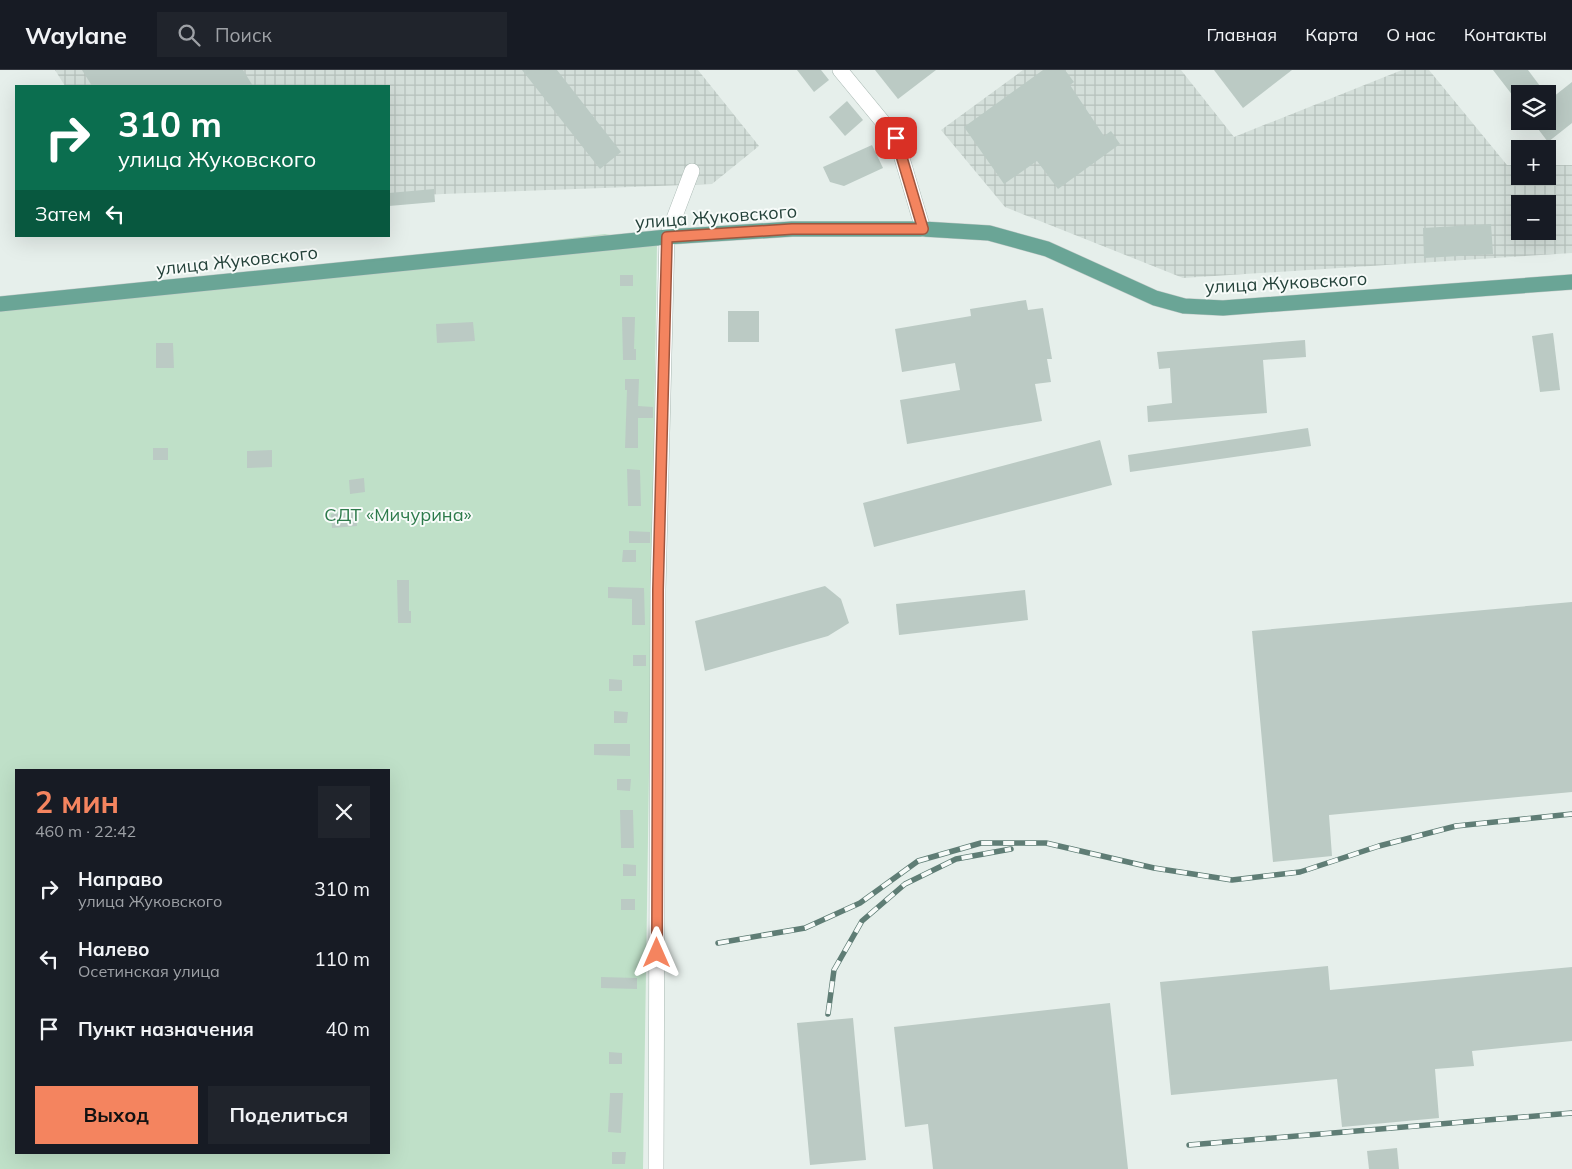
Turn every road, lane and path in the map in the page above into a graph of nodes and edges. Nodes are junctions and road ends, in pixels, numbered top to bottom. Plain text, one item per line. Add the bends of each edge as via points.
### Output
1 (840, 70) edge
2 (692, 171) dead end
3 (923, 229) junction
4 (667, 237) junction
5 (1572, 282) edge
6 (0, 304) edge
7 (656, 1169) edge

1 - 3 street via 896,138
2 - 4 street
3 - 4 main road, улица Жуковского via 792,229
3 - 5 main road, улица Жуковского via 988,233 1048,249 1155,298 1184,306 1223,308
4 - 6 main road, улица Жуковского
4 - 7 street via 658,599

